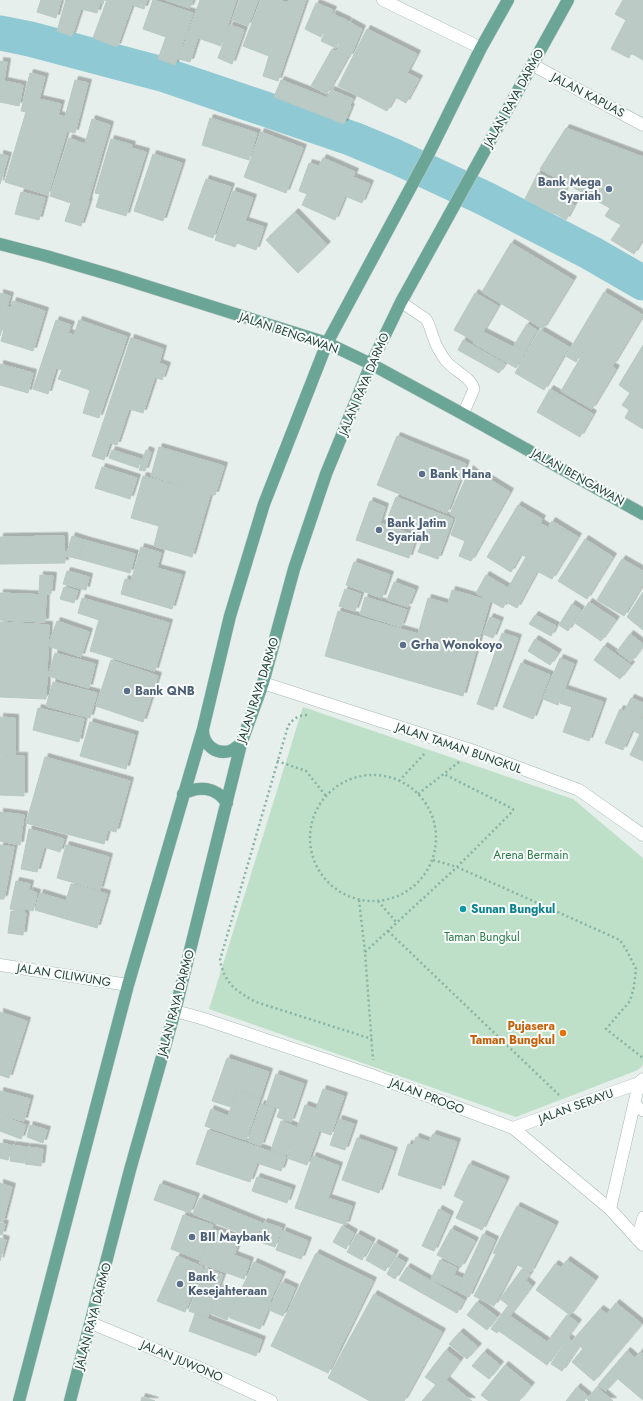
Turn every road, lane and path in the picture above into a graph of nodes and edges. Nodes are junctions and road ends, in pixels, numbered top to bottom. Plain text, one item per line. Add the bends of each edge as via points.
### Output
1 (384, 0) edge
2 (508, 0) edge
3 (568, 0) edge
4 (481, 48) junction
5 (533, 65) junction
6 (643, 125) edge
7 (0, 244) edge
8 (401, 302) junction
9 (327, 343) junction
10 (371, 364) junction
11 (463, 414) junction
12 (643, 514) edge
13 (263, 683) junction
14 (313, 715) dead end
15 (203, 729) junction
16 (419, 734) junction
17 (241, 744) junction
18 (474, 751) junction
19 (277, 761) junction
20 (444, 774) junction
21 (399, 781) junction
22 (183, 794) junction
23 (418, 794) junction
24 (326, 796) junction
25 (227, 804) junction
26 (643, 835) edge
27 (433, 860) junction
28 (457, 868) junction
29 (359, 900) junction
30 (378, 901) junction
31 (397, 923) junction
32 (388, 931) junction
33 (365, 952) junction
34 (0, 965) edge
35 (128, 985) junction
36 (175, 1011) junction
37 (372, 1039) junction
38 (643, 1058) edge
39 (374, 1076) junction
40 (641, 1081) edge
41 (572, 1108) junction
42 (638, 1108) edge
43 (513, 1128) junction
44 (610, 1209) junction
45 (643, 1217) edge
46 (640, 1242) edge
47 (91, 1322) junction
48 (19, 1401) edge
49 (70, 1401) edge
50 (271, 1401) edge

1 - 4 street
2 - 4 main road
3 - 5 main road, JALAN RAYA DARMO
4 - 9 main road via 426,159
5 - 6 street, JALAN KAPUAS
5 - 8 main road, JALAN RAYA DARMO
7 - 9 main road, JALAN BENGAWAN via 111,275
8 - 10 main road, JALAN RAYA DARMO
8 - 11 lane via 429,322 434,340 447,362 472,383 474,390
9 - 10 main road, JALAN BENGAWAN
9 - 15 main road via 264,504 230,616
10 - 11 main road, JALAN BENGAWAN
10 - 13 main road, JALAN RAYA DARMO via 326,474 294,568
11 - 12 main road, JALAN BENGAWAN
13 - 16 street, JALAN TAMAN BUNGKUL
13 - 17 main road, JALAN RAYA DARMO
14 - 19 path via 294,718 288,726
15 - 17 main road via 205,742 217,750 232,750
15 - 22 main road
16 - 18 street, JALAN TAMAN BUNGKUL
16 - 21 path via 427,744 425,754
17 - 25 main road, JALAN RAYA DARMO
18 - 20 path
18 - 26 street, JALAN TAMAN BUNGKUL via 579,790
19 - 24 path via 306,772
19 - 37 path via 220,960 222,971 239,992 256,1002
20 - 23 path
20 - 28 path via 513,809 512,814
21 - 23 path
21 - 24 path via 384,776 352,778
22 - 25 main road via 204,788 216,792
22 - 35 main road
23 - 27 path via 429,808 435,825 436,843
24 - 29 path via 315,811 310,830 310,848 316,866 327,881 342,893
25 - 36 main road, JALAN RAYA DARMO
27 - 28 path
27 - 30 path via 424,876 411,889 396,897
28 - 31 path
28 - 38 path via 620,940 636,968 634,987 630,1001 606,1029
29 - 30 path
29 - 33 path
30 - 31 path
31 - 32 path
32 - 33 path
32 - 41 path
33 - 37 path
34 - 35 street, JALAN CILIWUNG
35 - 48 main road
36 - 39 street, JALAN PROGO
36 - 47 main road, JALAN RAYA DARMO
37 - 39 path
39 - 43 street, JALAN PROGO
40 - 41 street, JALAN SERAYU
40 - 42 street, JALAN SERAYU
41 - 43 street, JALAN SERAYU
42 - 44 street, JALAN SERAYU
43 - 44 street, JALAN PROGO
44 - 46 street, JALAN PROGO
45 - 46 lane
47 - 49 main road, JALAN RAYA DARMO
47 - 50 street, JALAN JUWONO

